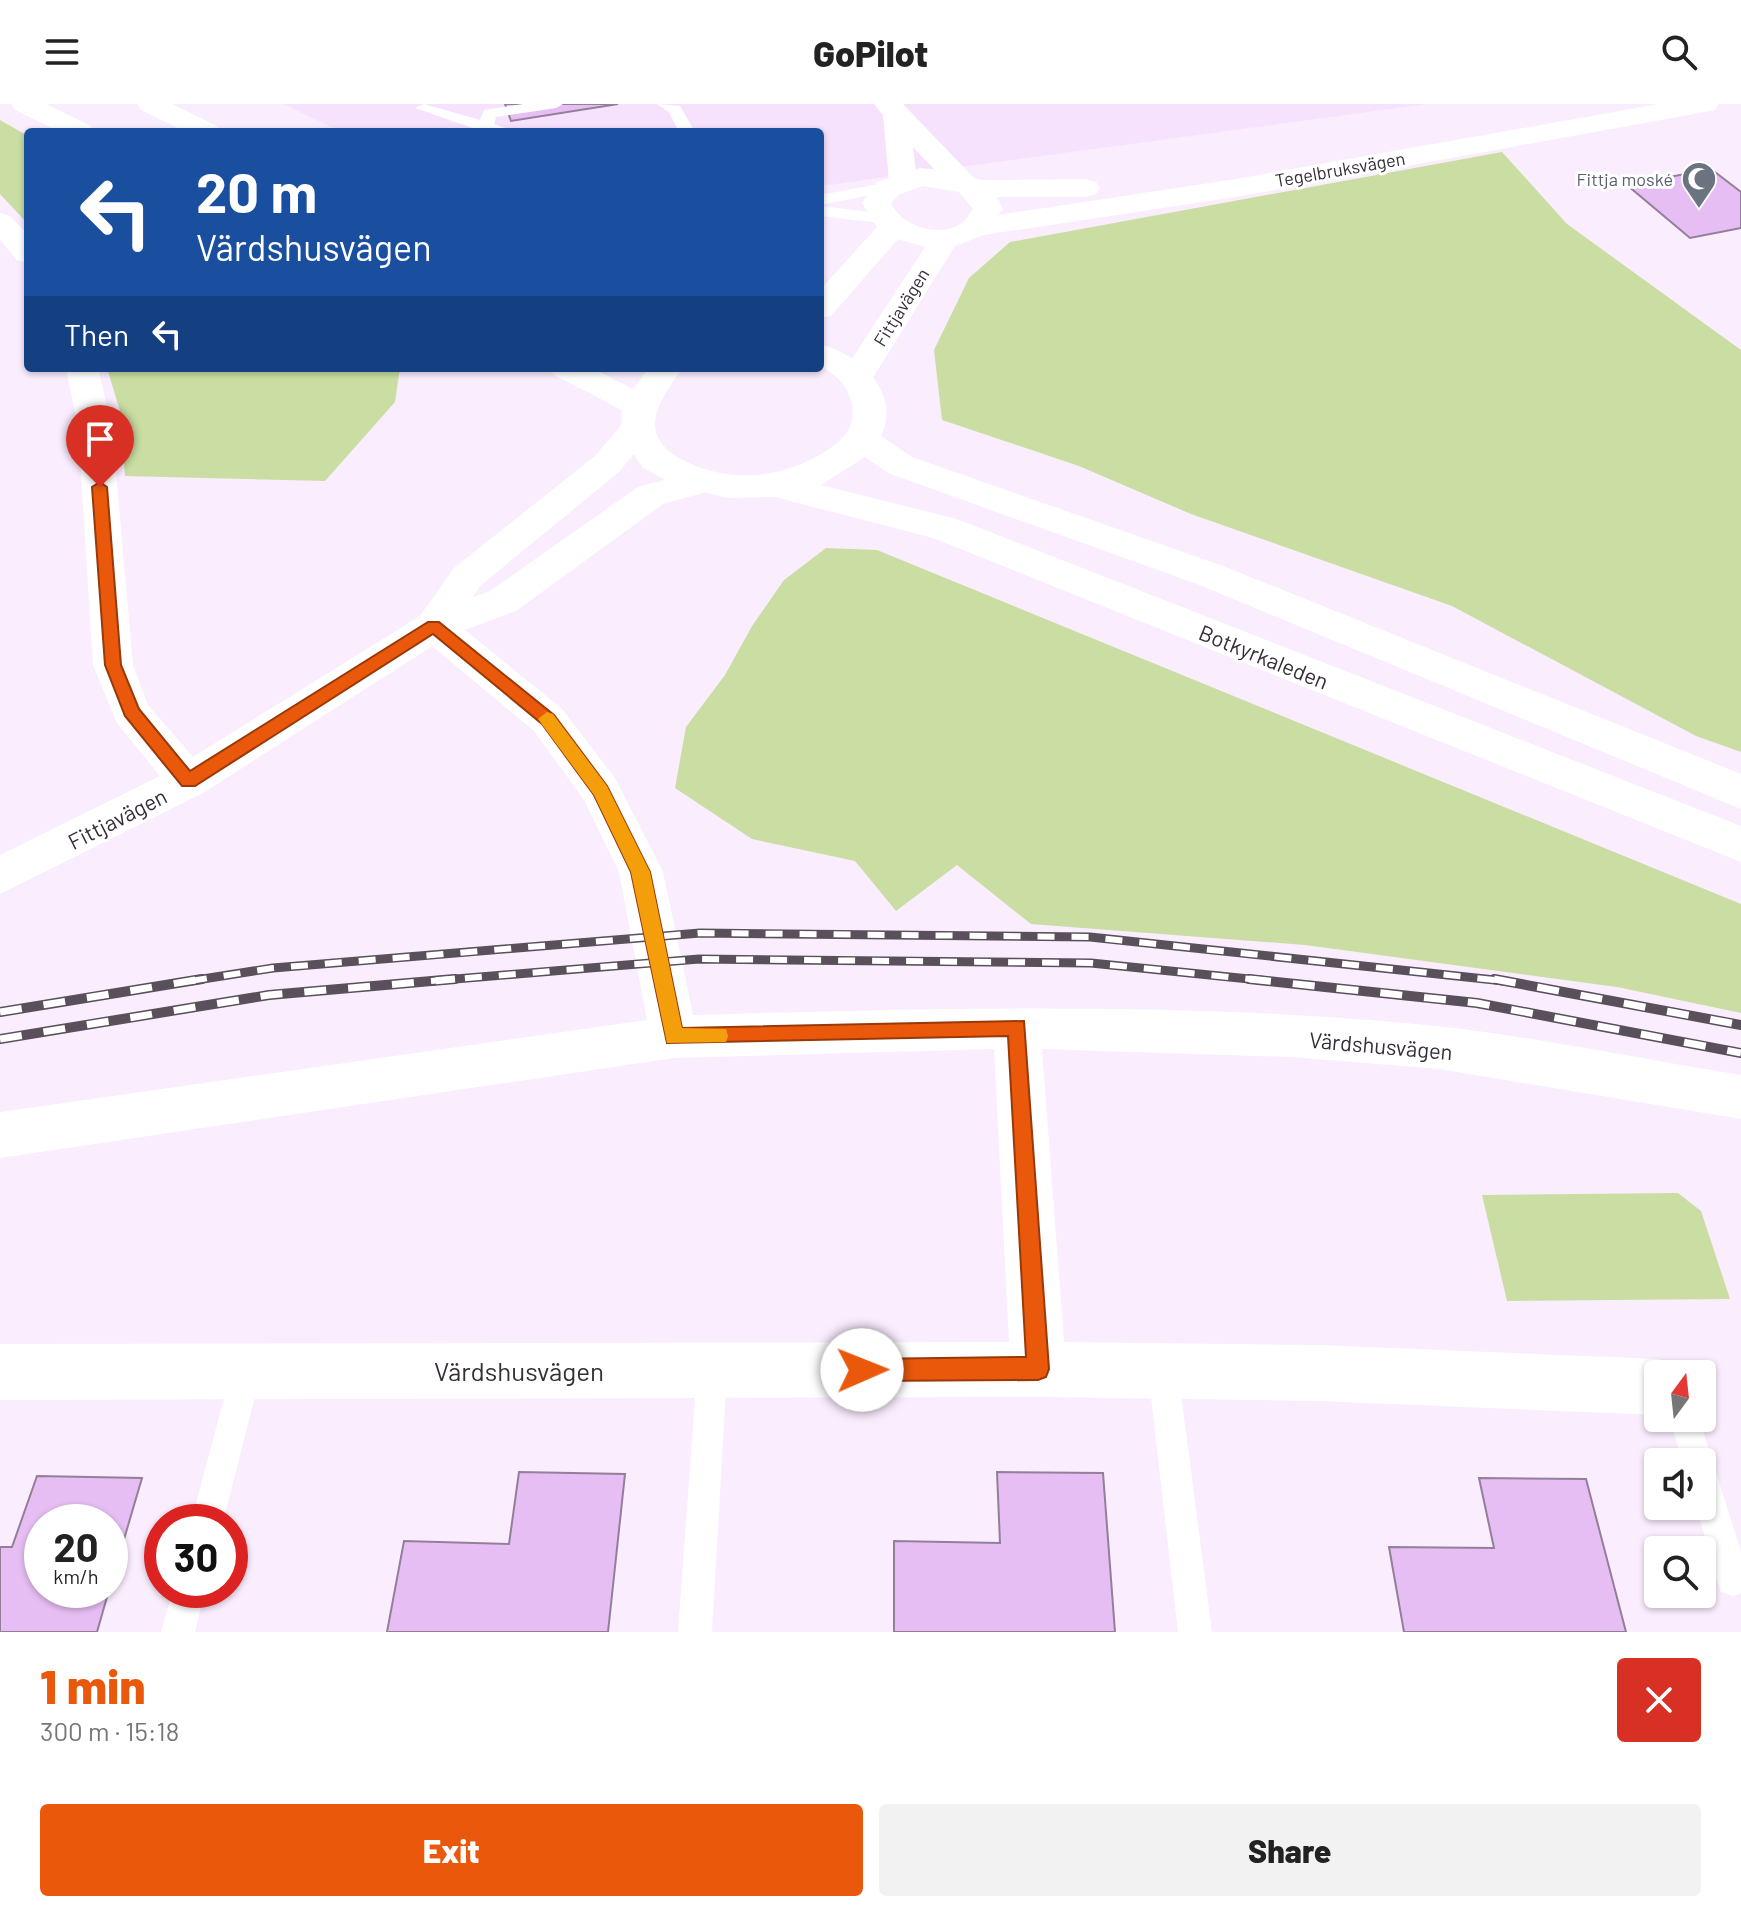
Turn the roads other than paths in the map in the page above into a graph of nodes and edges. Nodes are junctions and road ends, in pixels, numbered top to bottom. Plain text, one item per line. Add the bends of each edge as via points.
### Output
1 (25, 104) edge
2 (151, 104) edge
3 (556, 104) edge
4 (664, 104) edge
5 (1609, 104) edge
6 (1705, 104) edge
7 (422, 108) dead end
8 (892, 110) edge
9 (73, 128) edge
10 (199, 128) edge
11 (486, 128) joint
12 (685, 128) edge
13 (896, 184) junction
14 (970, 186) junction
15 (824, 199) edge
16 (824, 212) edge
17 (0, 222) edge
18 (886, 223) junction
19 (960, 233) junction
20 (24, 249) edge
21 (824, 304) edge
22 (824, 355) edge
23 (83, 372) edge
24 (572, 372) edge
25 (662, 372) edge
26 (857, 377) junction
27 (636, 417) junction
28 (863, 440) junction
29 (697, 483) junction
30 (782, 487) junction
31 (434, 626) junction
32 (188, 781) junction
33 (1741, 792) edge
34 (1741, 844) edge
35 (0, 876) edge
36 (1017, 1027) junction
37 (674, 1037) junction
38 (1741, 1097) edge
39 (0, 1135) edge
40 (247, 1369) junction
41 (1038, 1369) junction
42 (712, 1371) junction
43 (1163, 1371) junction
44 (0, 1372) edge
45 (1644, 1386) edge
46 (212, 1504) edge
47 (1716, 1520) edge
48 (1733, 1580) dead end
49 (184, 1608) edge
50 (178, 1632) edge
51 (695, 1632) edge
52 (1195, 1632) edge

1 - 9 street
2 - 10 street
3 - 11 lane via 489,113
4 - 12 lane via 675,109
5 - 14 street, Tegelbruksvägen via 1234,168 1071,190
6 - 19 street, Tegelbruksvägen
7 - 11 lane
8 - 13 street
8 - 14 street
13 - 14 street, Tegelbruksvägen via 920,177
13 - 15 lane
13 - 18 street via 880,196 876,207
14 - 19 street via 988,209 984,219
16 - 18 lane
17 - 20 street
18 - 19 street, Tegelbruksvägen via 914,236
18 - 21 street
19 - 26 street, Fittjavägen
22 - 26 street
23 - 32 street via 95,428 113,665 131,712
24 - 27 street, Botkyrkaleden
25 - 27 street via 646,387
26 - 28 street via 871,414
27 - 29 street, Botkyrkaleden via 647,450
27 - 31 street, Fittjavägen via 607,464 467,577
28 - 30 street, Botkyrkaleden via 819,476
28 - 33 street via 900,465 1210,575
29 - 30 street, Botkyrkaleden via 738,490
29 - 31 street, Fittjavägen via 651,495 503,601
30 - 34 street, Botkyrkaleden via 944,528
31 - 32 street, Fittjavägen
31 - 37 street via 548,720 600,790 641,872
32 - 35 street, Fittjavägen
36 - 37 street, Värdshusvägen
36 - 38 street, Värdshusvägen via 1291,1036 1439,1048
36 - 41 street
37 - 39 street, Värdshusvägen
40 - 42 street, Värdshusvägen
40 - 44 street, Värdshusvägen
40 - 46 lane
41 - 42 street, Värdshusvägen
41 - 43 street, Värdshusvägen
42 - 51 lane
43 - 45 street, Värdshusvägen
43 - 52 lane
47 - 48 lane
49 - 50 lane

